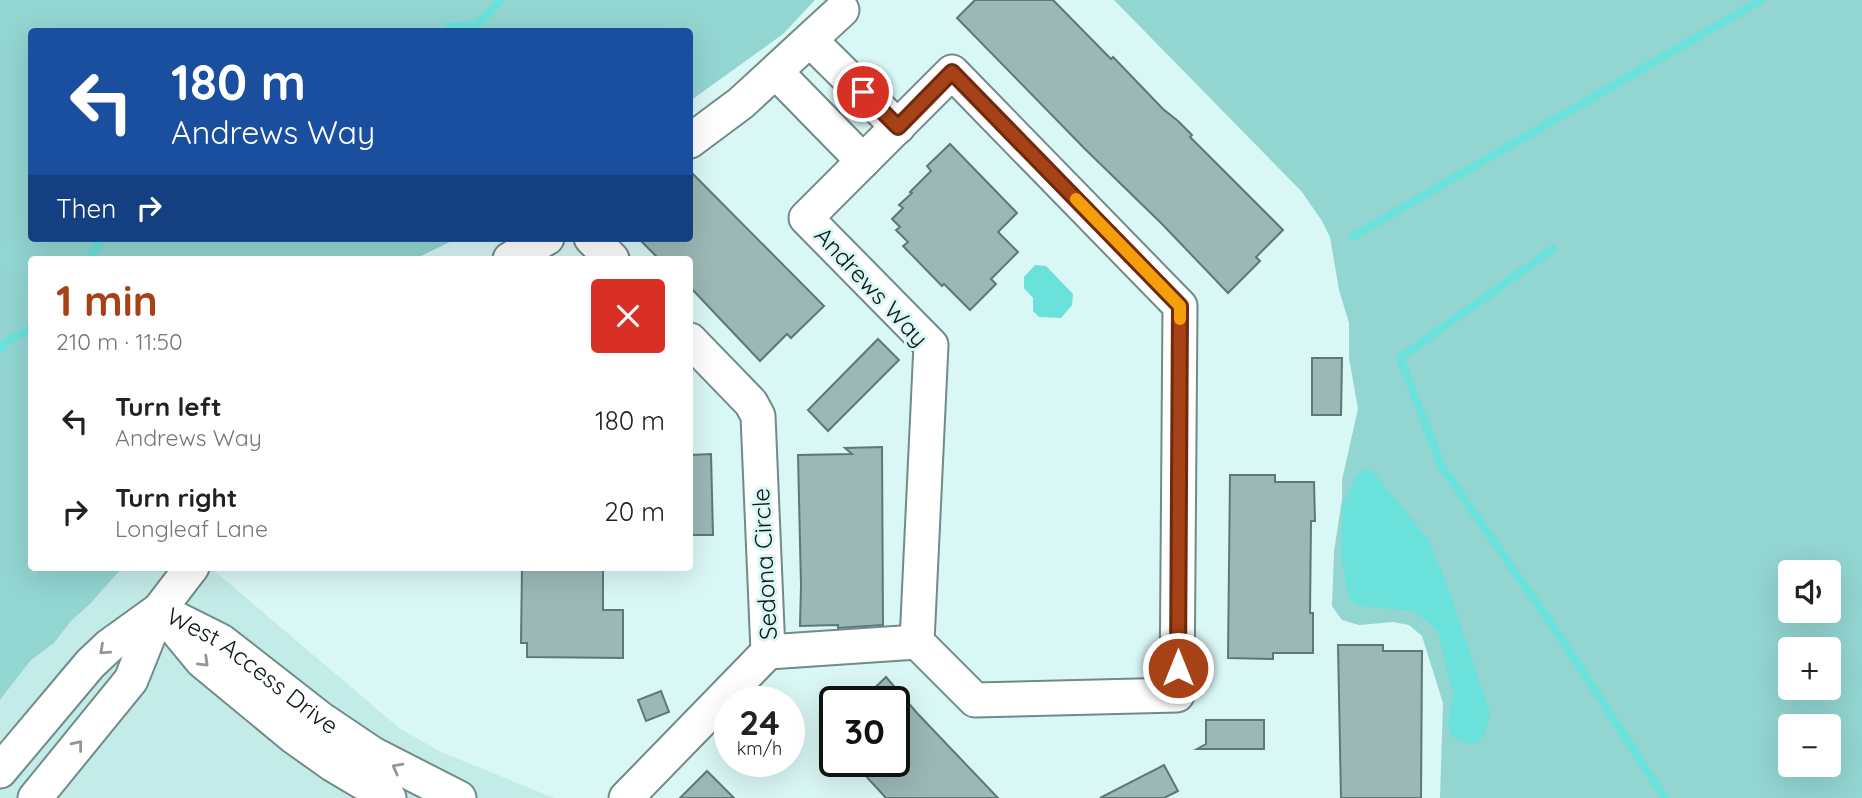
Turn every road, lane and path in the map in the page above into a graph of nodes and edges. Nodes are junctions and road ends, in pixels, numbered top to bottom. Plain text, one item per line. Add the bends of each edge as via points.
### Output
1 (842, 10) dead end
2 (810, 40) junction
3 (776, 72) junction
4 (898, 127) junction
5 (693, 139) edge
6 (863, 161) junction
7 (540, 242) edge
8 (595, 242) edge
9 (515, 256) edge
10 (609, 256) edge
11 (693, 343) edge
12 (189, 571) edge
13 (159, 610) junction
14 (917, 642) junction
15 (768, 652) junction
16 (0, 771) edge
17 (0, 780) edge
18 (22, 798) edge
19 (35, 798) edge
20 (389, 798) edge
21 (459, 798) edge
22 (626, 798) edge

1 - 2 street
2 - 3 street
2 - 4 street
3 - 5 street
3 - 6 street
4 - 6 street, Andrews Way
4 - 14 street, Andrews Way via 952,72 1180,306 1177,695 975,700
6 - 14 street, Andrews Way via 806,218 931,345
7 - 9 street
8 - 10 street
11 - 15 street, Sedona Circle via 758,416
12 - 13 street
13 -> 16 street via 90,664
19 -> 13 street via 131,680
13 -> 20 street, West Access Drive via 202,661 264,712 332,764
21 -> 13 street, West Access Drive via 373,754 221,641
14 - 15 street
15 - 22 street, Sedona Circle
17 - 18 street

